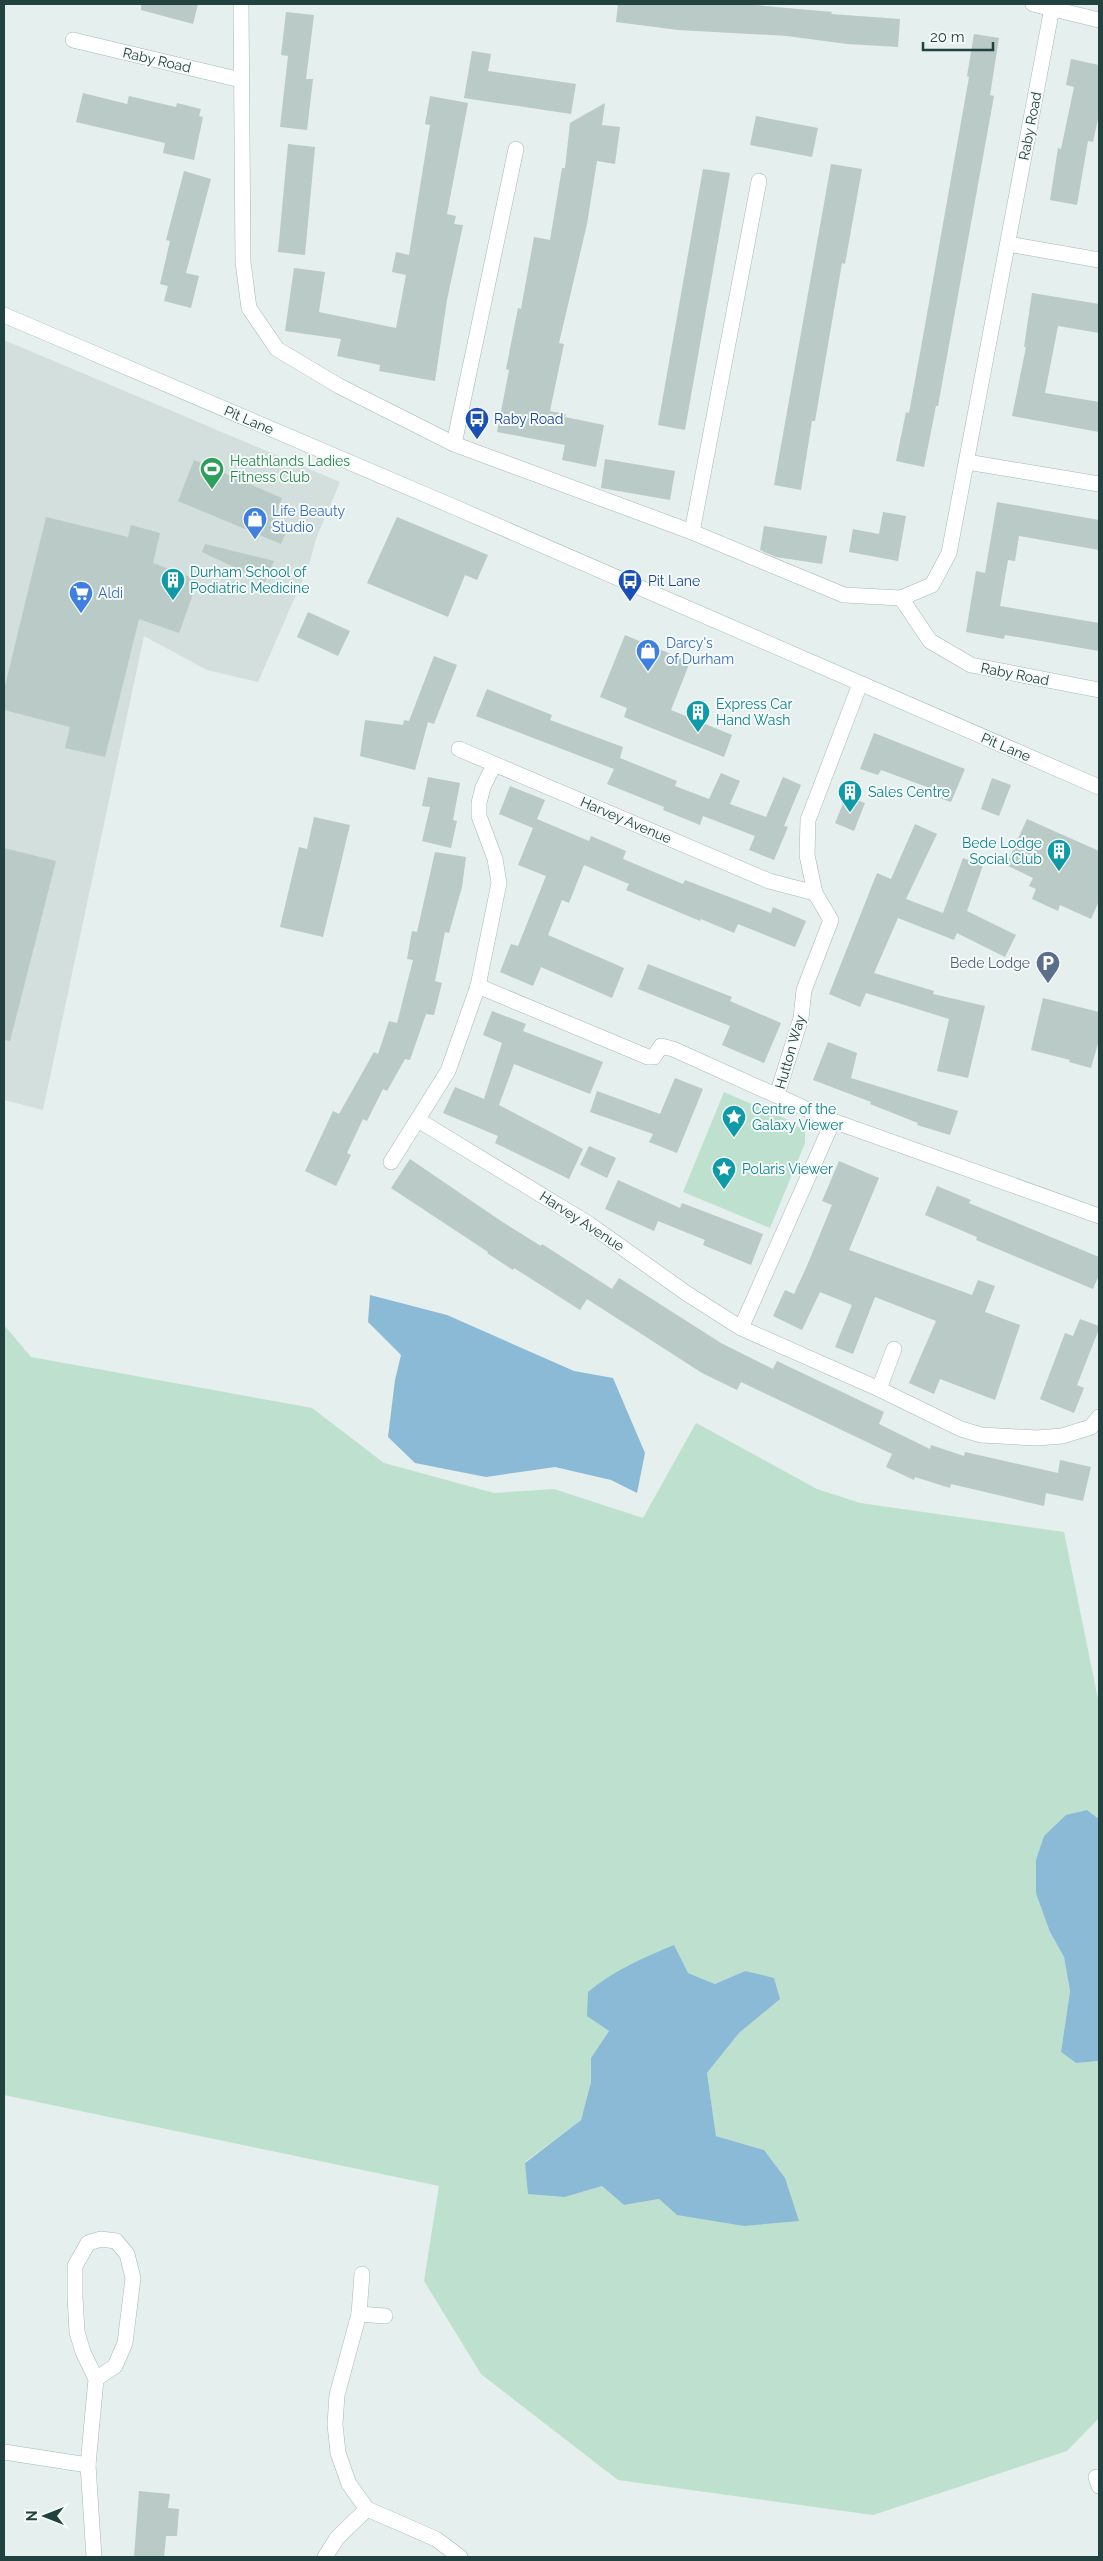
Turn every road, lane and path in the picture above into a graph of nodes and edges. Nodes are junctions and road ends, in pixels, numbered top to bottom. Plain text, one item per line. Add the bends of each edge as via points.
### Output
1 (242, 4) edge
2 (1033, 4) edge
3 (1052, 8) junction
4 (1099, 20) edge
5 (73, 40) dead end
6 (241, 80) junction
7 (516, 148) dead end
8 (758, 181) dead end
9 (1008, 244) junction
10 (1099, 260) edge
11 (4, 314) edge
12 (454, 444) junction
13 (967, 462) junction
14 (1099, 484) edge
15 (692, 532) junction
16 (901, 598) junction
17 (860, 684) junction
18 (1099, 690) edge
19 (459, 749) dead end
20 (494, 765) junction
21 (1099, 787) edge
22 (815, 893) junction
23 (478, 986) junction
24 (777, 1096) junction
25 (418, 1120) junction
26 (833, 1121) junction
27 (391, 1162) dead end
28 (1099, 1216) edge
29 (742, 1328) junction
30 (894, 1349) dead end
31 (879, 1389) junction
32 (1099, 1417) edge
33 (362, 2274) dead end
34 (359, 2314) junction
35 (385, 2316) dead end
36 (96, 2379) junction
37 (4, 2452) edge
38 (88, 2465) junction
39 (367, 2509) junction
40 (94, 2557) edge
41 (325, 2557) edge
42 (460, 2557) edge

1 - 6 street, Raby Road
2 - 3 street
3 - 4 street
3 - 9 street, Raby Road
5 - 6 street, Raby Road
6 - 12 street, Raby Road via 243,262 249,308 277,348 339,386
7 - 12 street
8 - 15 street
9 - 10 street
9 - 13 street, Raby Road
11 - 17 street, Pit Lane
12 - 15 street, Raby Road
13 - 14 street
13 - 16 street, Raby Road via 949,552 932,585
15 - 16 street, Raby Road via 844,595
16 - 18 street, Raby Road via 930,641 971,665
17 - 21 street, Pit Lane
17 - 22 street, Hutton Way via 808,820 807,855
19 - 20 street, Harvey Avenue
20 - 22 street, Harvey Avenue via 769,881
20 - 23 street via 484,787 479,816 495,859 499,883
22 - 24 street, Hutton Way via 831,920 804,990 801,1018
23 - 24 street via 648,1057 654,1057 661,1046 674,1049
23 - 25 street via 448,1071
24 - 26 street, Hutton Way
25 - 27 street
25 - 29 street, Harvey Avenue via 589,1224 686,1293
26 - 28 street, Hutton Way
26 - 29 street
29 - 31 street, Harvey Avenue
30 - 31 street
31 - 32 street, Harvey Avenue via 961,1430 981,1435 1062,1436 1091,1428
33 - 34 street
34 - 35 street
34 - 39 street via 337,2395 335,2424 338,2453 349,2484
36 - 36 street via 77,2332 75,2266 88,2243 101,2239 116,2241 127,2254 133,2278 125,2342 115,2366
36 - 38 street
37 - 38 street
38 - 40 street
39 - 41 street via 337,2538
39 - 42 street via 436,2539

